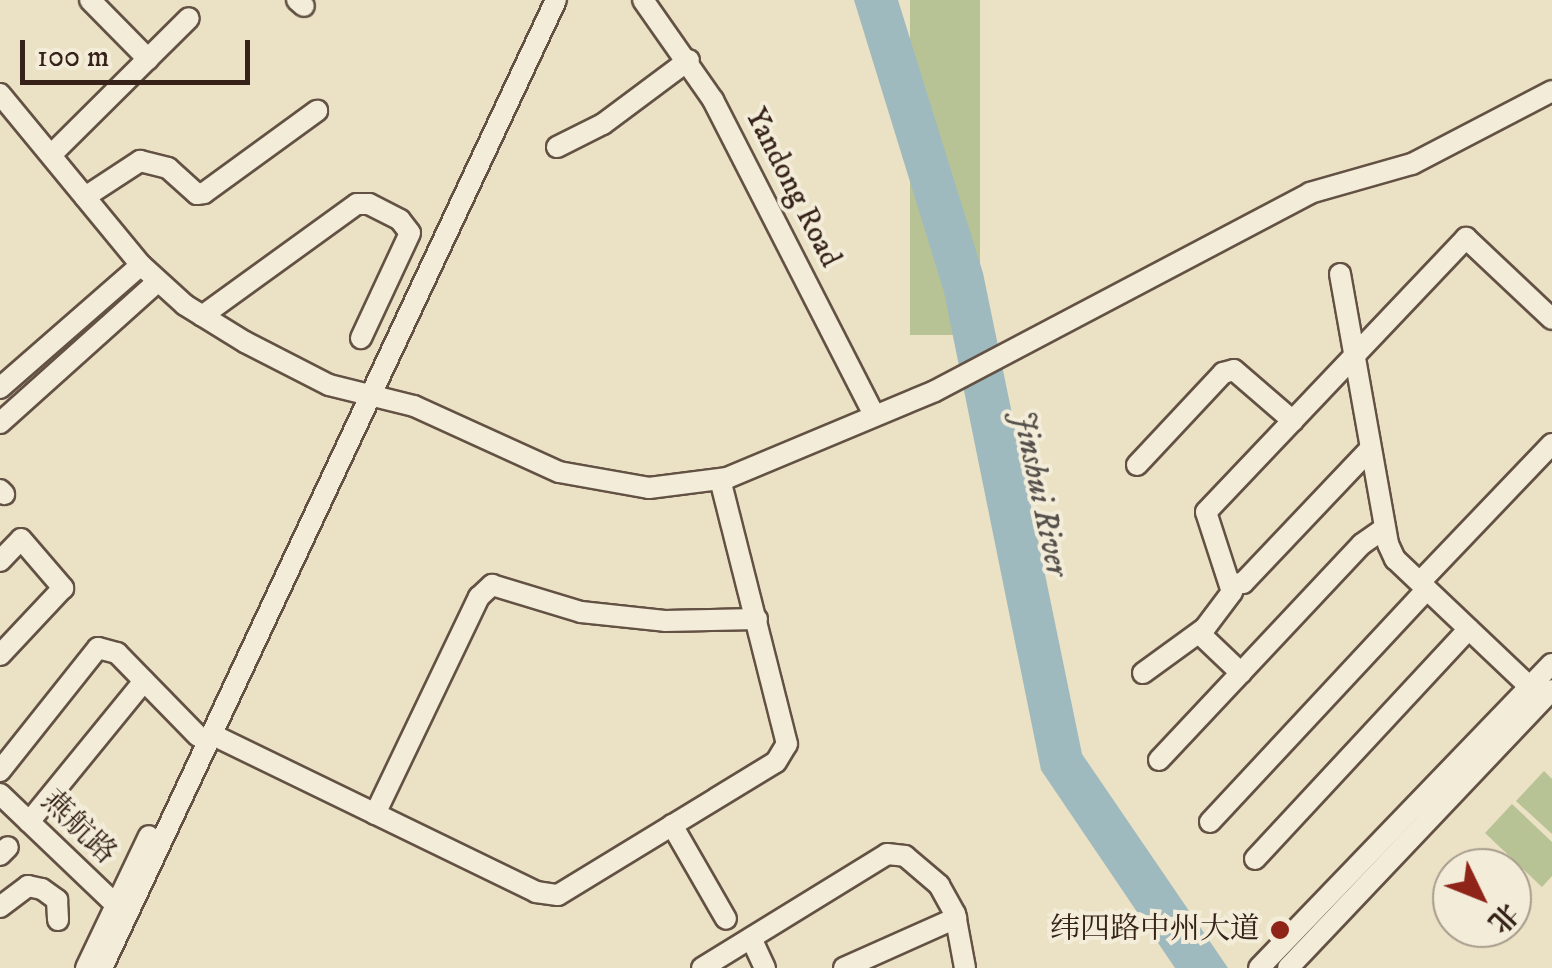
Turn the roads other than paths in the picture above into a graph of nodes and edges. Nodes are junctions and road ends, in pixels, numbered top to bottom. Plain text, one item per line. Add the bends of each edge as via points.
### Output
1 (90, 0) edge
2 (556, 0) edge
3 (643, 0) edge
4 (188, 18) dead end
5 (148, 58) junction
6 (689, 60) junction
7 (1552, 90) edge
8 (0, 94) edge
9 (317, 111) dead end
10 (557, 146) dead end
11 (51, 155) junction
12 (85, 197) junction
13 (141, 265) junction
14 (1340, 274) dead end
15 (158, 281) junction
16 (202, 316) junction
17 (1552, 320) edge
18 (361, 338) dead end
19 (1354, 356) junction
20 (0, 388) edge
21 (369, 394) junction
22 (873, 412) junction
23 (1293, 421) junction
24 (0, 423) edge
25 (1552, 444) edge
26 (1369, 450) junction
27 (1136, 464) dead end
28 (720, 480) junction
29 (1382, 530) junction
30 (0, 561) edge
31 (1232, 584) junction
32 (1423, 586) junction
33 (757, 619) junction
34 (1468, 629) junction
35 (1199, 633) junction
36 (0, 656) edge
37 (1552, 664) edge
38 (1241, 672) junction
39 (1143, 673) dead end
40 (144, 680) junction
41 (1530, 687) junction
42 (1552, 690) edge
43 (205, 735) junction
44 (1159, 760) dead end
45 (2, 764) edge
46 (0, 794) edge
47 (376, 814) junction
48 (30, 822) junction
49 (1210, 822) dead end
50 (672, 825) junction
51 (1255, 860) dead end
52 (116, 904) junction
53 (0, 907) edge
54 (956, 918) junction
55 (726, 919) dead end
56 (58, 920) dead end
57 (751, 938) junction
58 (86, 968) edge
59 (102, 968) edge
60 (702, 968) edge
61 (765, 968) edge
62 (844, 968) edge
63 (965, 968) edge
64 (1259, 968) edge
65 (1288, 968) edge

1 - 5 street
2 - 21 street
3 - 6 street, Yandong Road
4 - 5 street
5 - 11 street
6 - 10 street via 603,124
6 - 22 street, Yandong Road
7 - 22 street via 1412,164 1310,193 935,391
8 - 11 street
9 - 12 street via 204,193 190,190 168,168 140,161
11 - 12 street
12 - 13 street
13 - 15 street
13 - 20 street
14 - 19 street
15 - 16 street
15 - 24 street
16 - 18 street via 357,204 369,204 410,233
16 - 21 street via 328,386
17 - 19 street via 1466,238
19 - 23 street
19 - 26 street
21 - 28 street via 414,406 559,472 649,488
21 - 43 street via 309,502
22 - 28 street
23 - 27 street via 1234,370
23 - 31 street via 1206,512
25 - 32 street
26 - 29 street
26 - 31 street via 1243,583
28 - 33 street
29 - 32 street via 1394,559
29 - 38 street
30 - 36 street via 20,540 62,588
31 - 35 street via 1227,601
32 - 34 street
32 - 49 street
33 - 47 street via 665,621 581,612 492,585 479,596
33 - 50 street via 788,744 776,762
34 - 41 street
34 - 51 street
35 - 38 street
35 - 39 street
37 - 41 street
38 - 44 street
40 - 43 street
40 - 45 street via 117,654 98,648
40 - 48 street
41 - 64 street
42 - 65 street
43 - 47 street
43 - 52 street
43 - 59 street
46 - 48 street, 燕航路
47 - 50 street via 548,897
48 - 52 street, 燕航路
50 - 55 street
52 - 58 street
53 - 56 street via 28,886 42,888 56,900
54 - 57 street via 926,870 887,854
54 - 62 street
54 - 63 street
57 - 60 street
57 - 61 street

